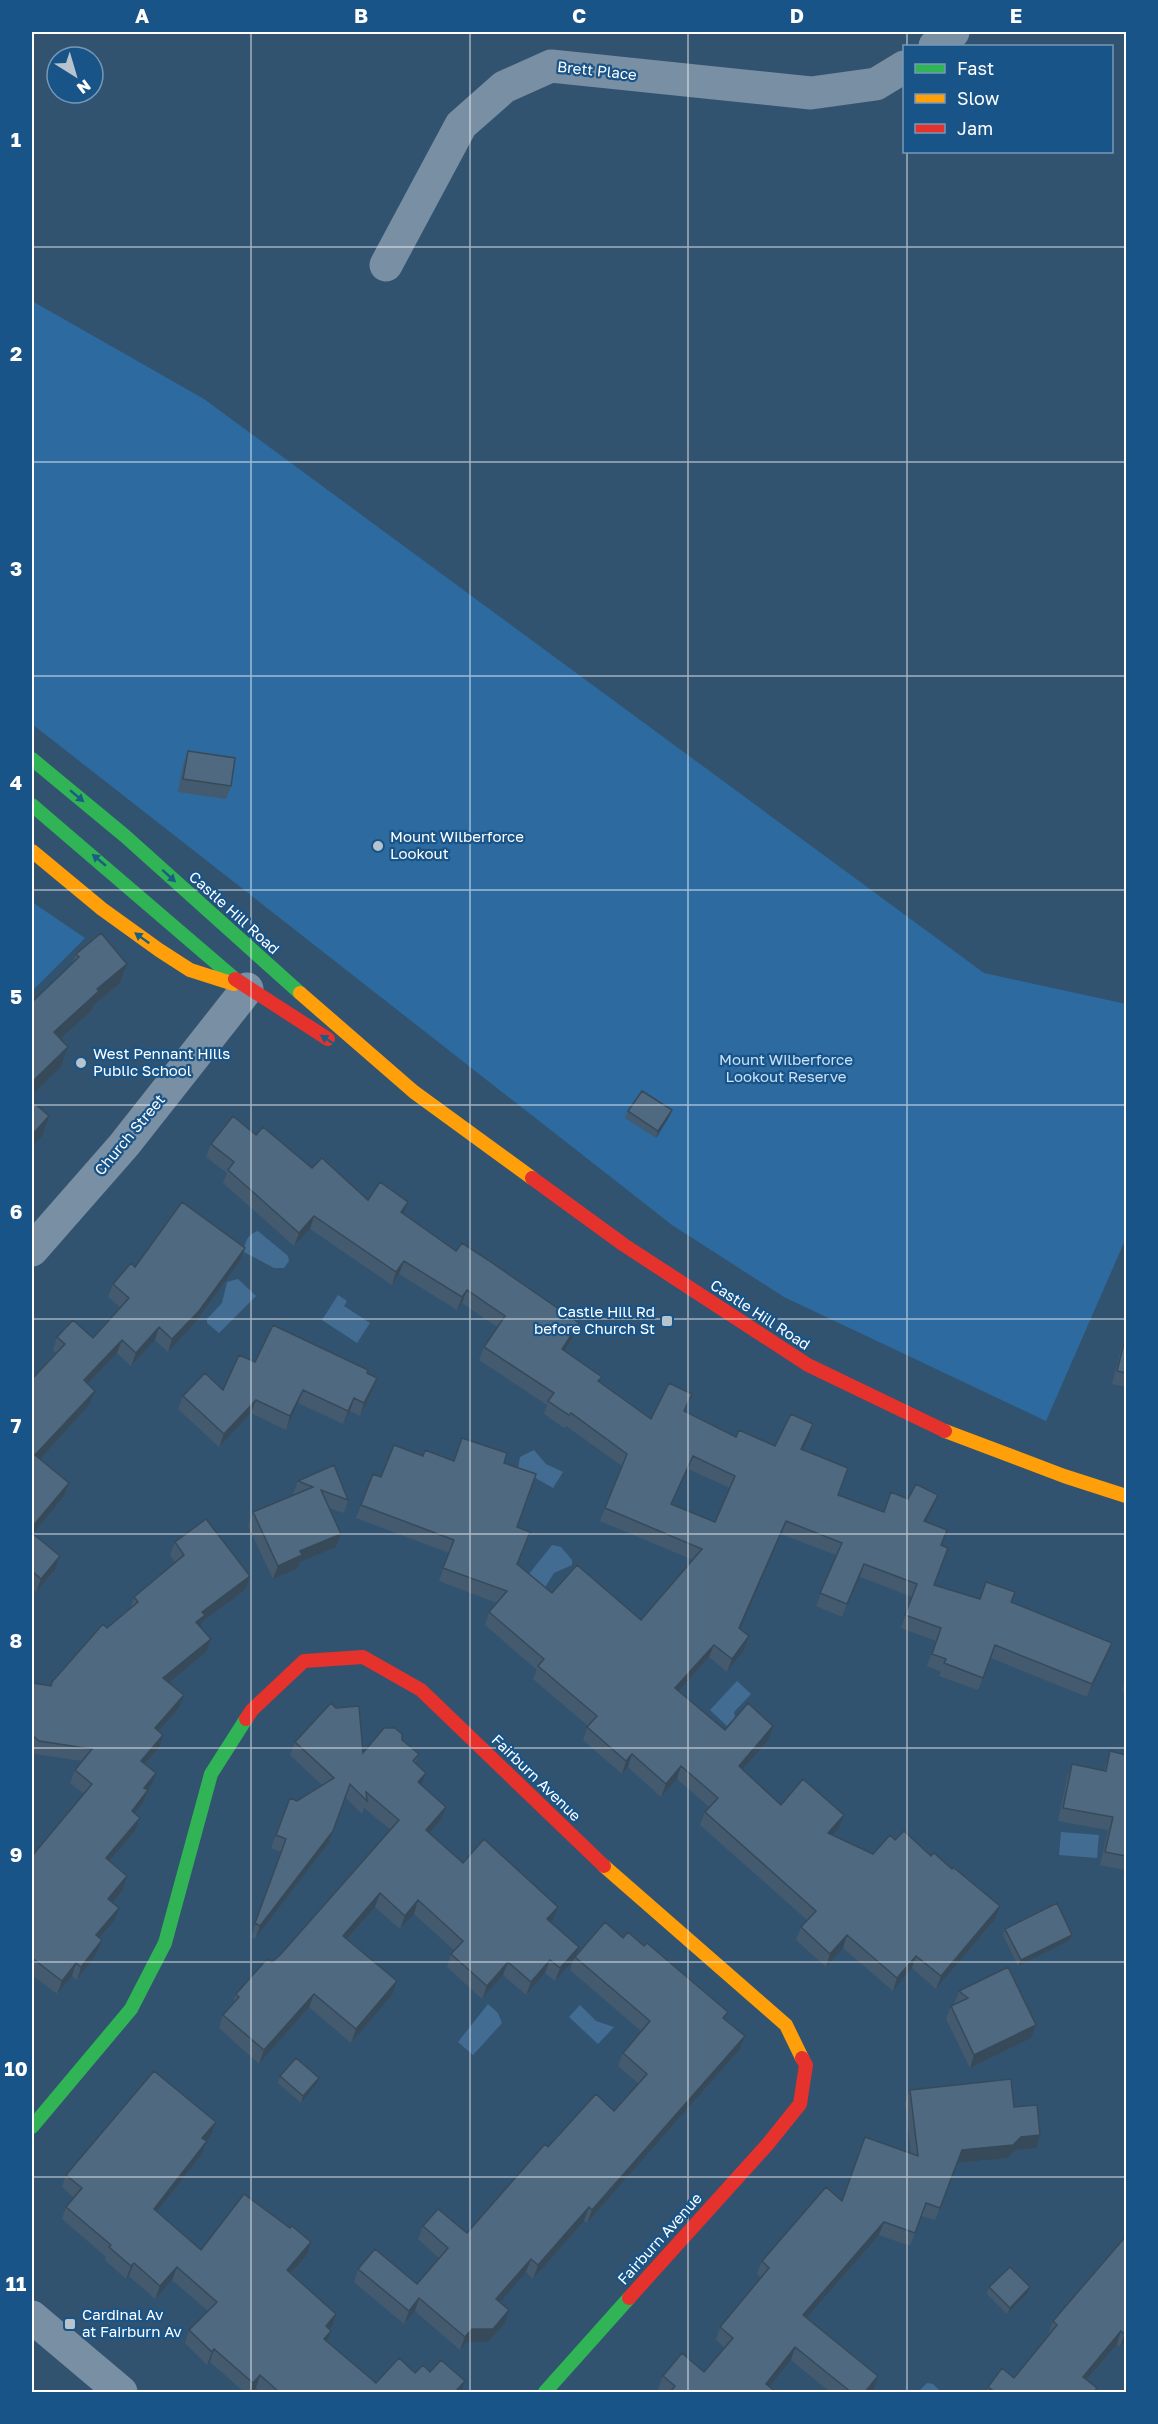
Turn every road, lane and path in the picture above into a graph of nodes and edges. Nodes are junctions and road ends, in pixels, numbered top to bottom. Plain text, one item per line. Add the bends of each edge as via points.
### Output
1 (953, 32) edge
2 (936, 45) edge
3 (903, 68) edge
4 (386, 265) dead end
5 (32, 759) edge
6 (32, 805) edge
7 (32, 851) edge
8 (256, 976) junction
9 (414, 1092) junction
10 (32, 1250) edge
11 (1126, 1496) edge
12 (32, 2127) edge
13 (32, 2317) edge
14 (121, 2392) edge
15 (545, 2392) edge

1 - 2 street
3 - 4 street, Brett Place via 876,84 811,93 551,66 504,87 461,126
5 -> 8 main road, Castle Hill Road via 125,836
8 -> 6 main road, Castle Hill Road
8 -> 7 main road via 190,970 102,909
9 -> 8 main road, Castle Hill Road
8 - 9 main road, Castle Hill Road
8 - 10 street, Church Street via 124,1145
9 - 11 main road, Castle Hill Road via 624,1245 808,1365 954,1435
12 - 15 main road, Fairburn Avenue via 131,2009 165,1943 212,1774 252,1710 304,1661 363,1657 420,1690 591,1855 786,2025 806,2065 801,2104
13 - 14 street

